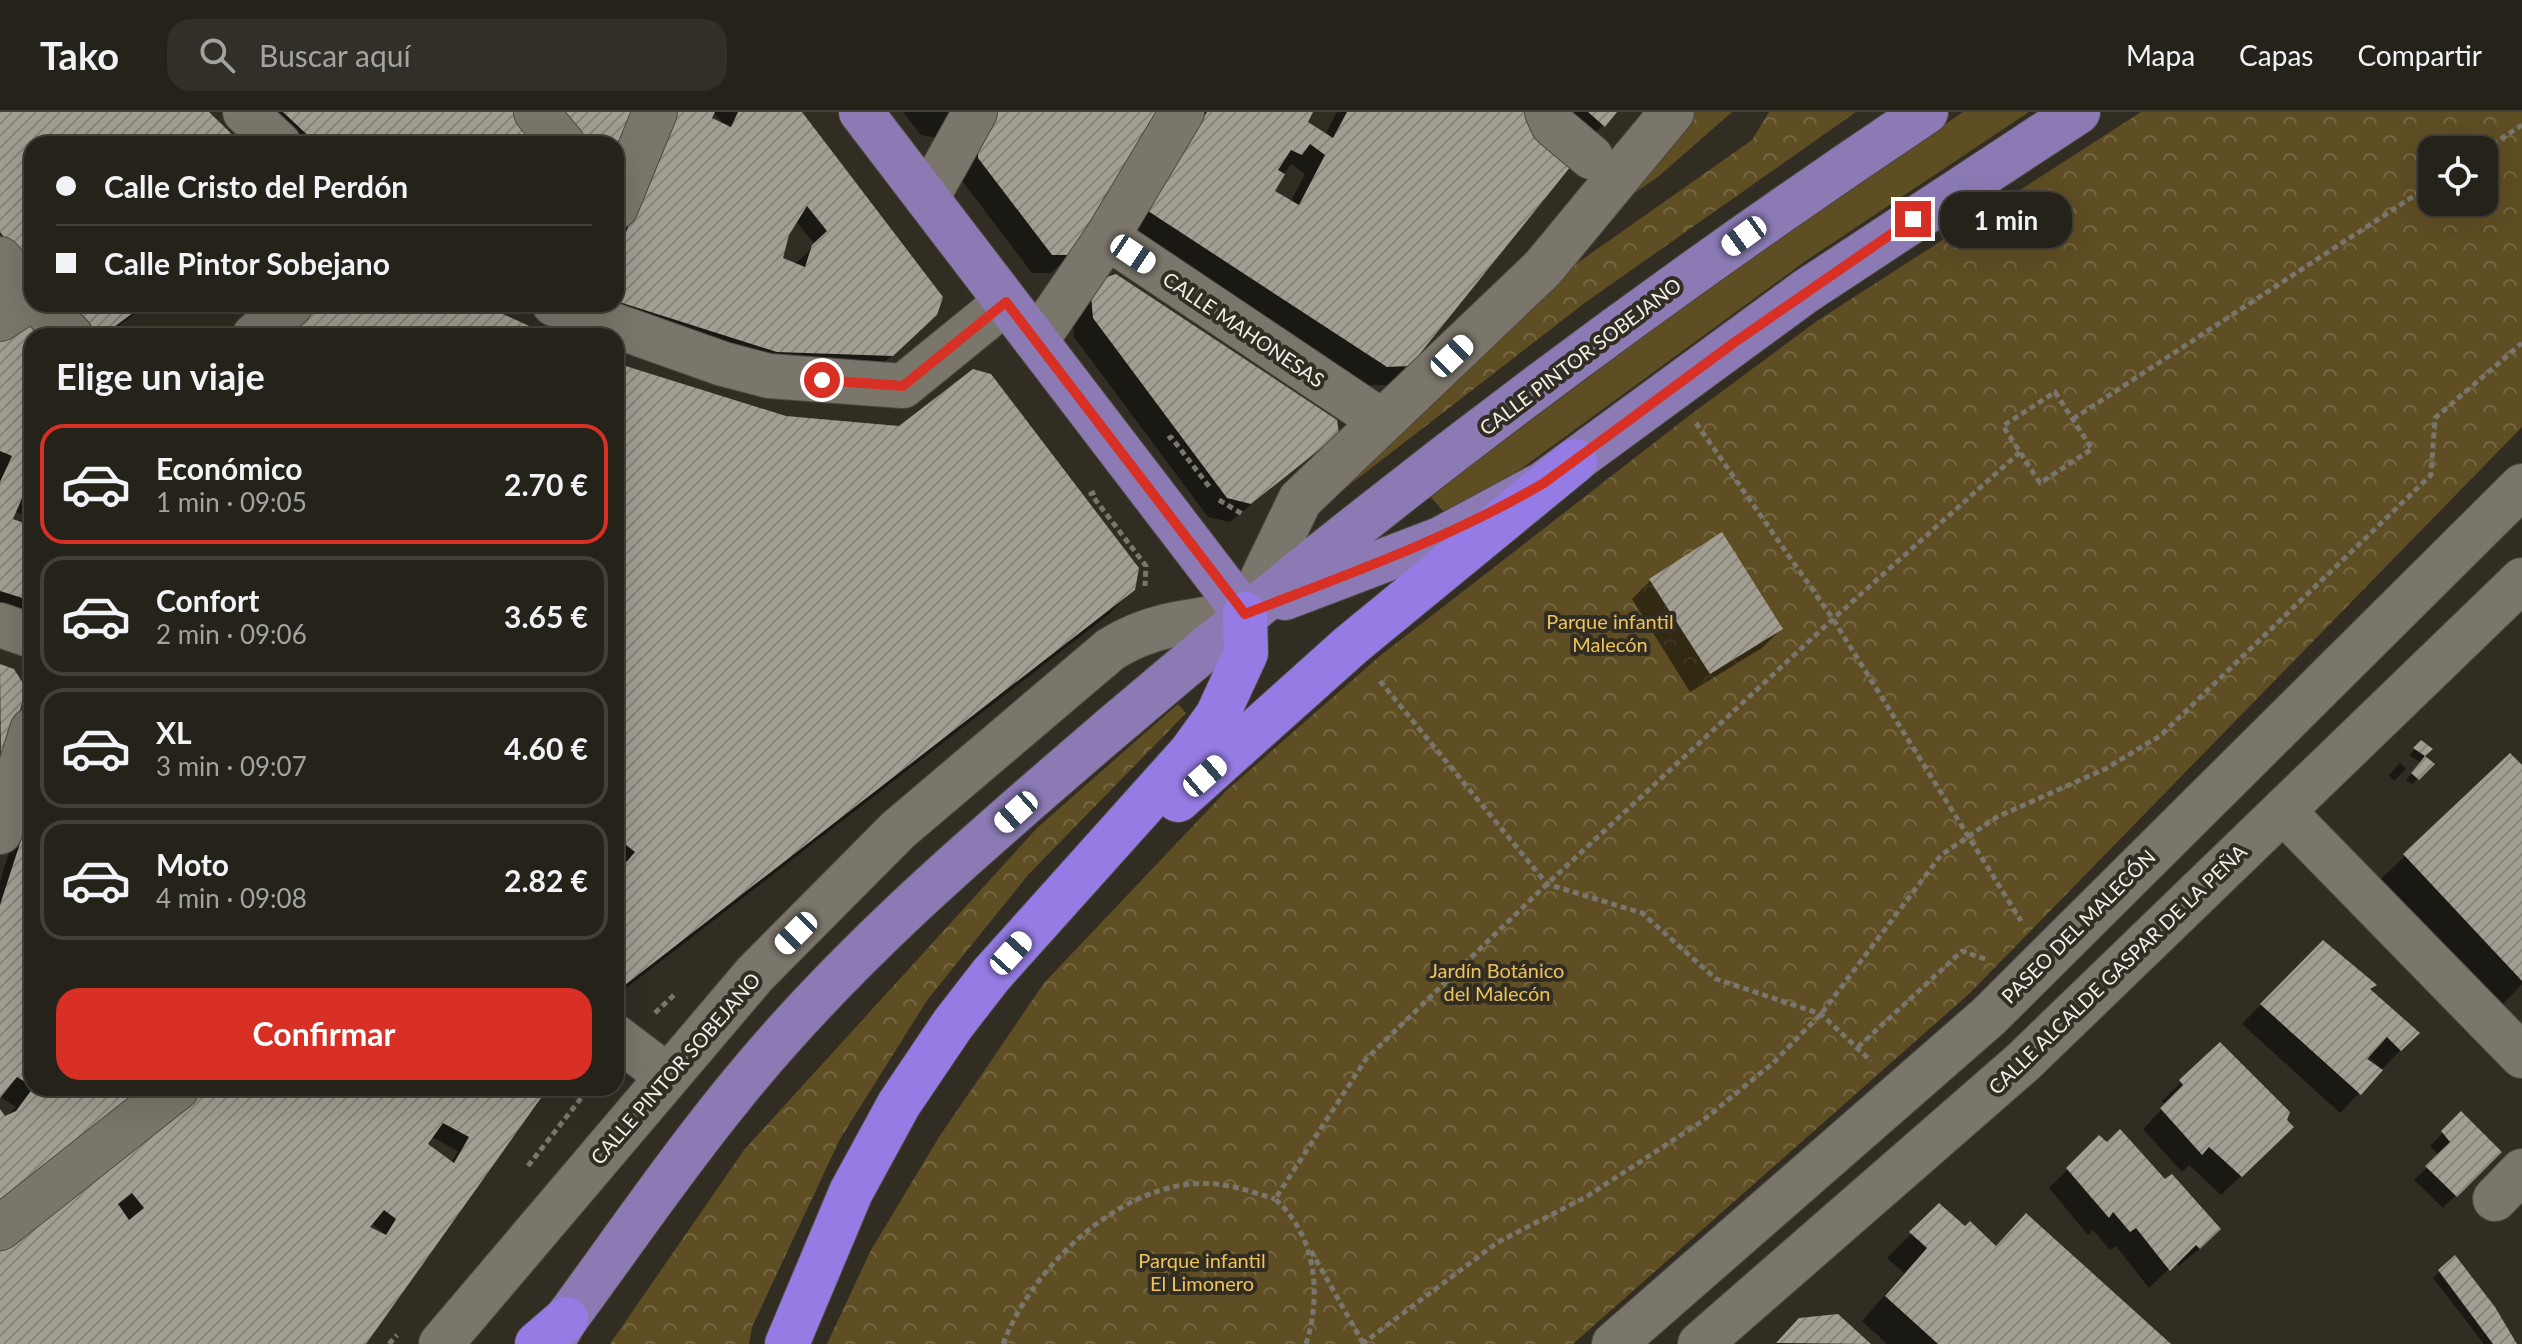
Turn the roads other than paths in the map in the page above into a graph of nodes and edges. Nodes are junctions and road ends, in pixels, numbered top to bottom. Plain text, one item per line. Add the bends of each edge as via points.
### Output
1 (245, 112) edge
2 (536, 112) edge
3 (655, 112) edge
4 (861, 112) edge
5 (975, 112) edge
6 (1182, 112) edge
7 (1547, 112) edge
8 (1672, 112) edge
9 (1926, 112) edge
10 (2078, 112) edge
11 (270, 136) edge
12 (556, 136) edge
13 (1591, 157) dead end
14 (624, 187) edge
15 (927, 198) junction
16 (1107, 237) junction
17 (0, 259) edge
18 (24, 288) edge
19 (24, 302) edge
20 (1006, 302) junction
21 (48, 312) edge
22 (282, 312) edge
23 (578, 315) edge
24 (0, 319) edge
25 (63, 328) edge
26 (263, 328) edge
27 (619, 328) edge
28 (624, 330) edge
29 (1036, 341) junction
30 (1380, 420) junction
31 (1575, 461) junction
32 (2522, 486) edge
33 (2522, 580) edge
34 (1245, 614) junction
35 (0, 625) edge
36 (24, 633) edge
37 (24, 756) edge
38 (2283, 811) junction
39 (0, 832) edge
40 (991, 975) junction
41 (624, 1043) edge
42 (2522, 1056) edge
43 (666, 1075) junction
44 (167, 1096) edge
45 (0, 1228) edge
46 (551, 1336) edge
47 (1718, 1339) edge
48 (441, 1344) edge
49 (787, 1344) edge
50 (1614, 1344) edge

1 - 11 street
2 - 12 street
3 - 14 street
4 - 15 main road
5 - 15 street
6 - 16 street
7 - 13 street via 1553,125
8 - 30 street via 1543,268
9 - 34 main road, CALLE PINTOR SOBEJANO via 1670,289
10 - 31 main road, CALLE PINTOR SOBEJANO via 1806,291
15 - 20 main road
16 - 29 street
16 - 30 street, CALLE MAHONESAS
17 - 18 street
19 - 24 street
20 - 28 street via 903,386 769,376
20 - 29 main road
21 - 25 street
22 - 26 street
23 - 27 street
29 - 34 main road
30 - 34 street via 1300,500
31 - 34 main road, CALLE PINTOR SOBEJANO via 1511,503 1440,539
31 - 40 highway via 1351,645 1142,831
32 - 50 street, PASEO DEL MALECÓN via 2023,982
33 - 38 street, CALLE ALCALDE GASPAR DE LA PEÑA
34 - 40 highway via 1246,653 1217,716
34 - 43 street, CALLE PINTOR SOBEJANO via 1158,626 1111,649 898,830 755,974
34 - 46 main road via 1013,815 834,983 731,1096
35 - 36 street
37 - 39 street
38 - 42 street
38 - 47 street, CALLE ALCALDE GASPAR DE LA PEÑA via 2023,1062
40 - 49 highway via 892,1116 851,1192
41 - 43 street
43 - 48 street, CALLE PINTOR SOBEJANO
44 - 45 street

